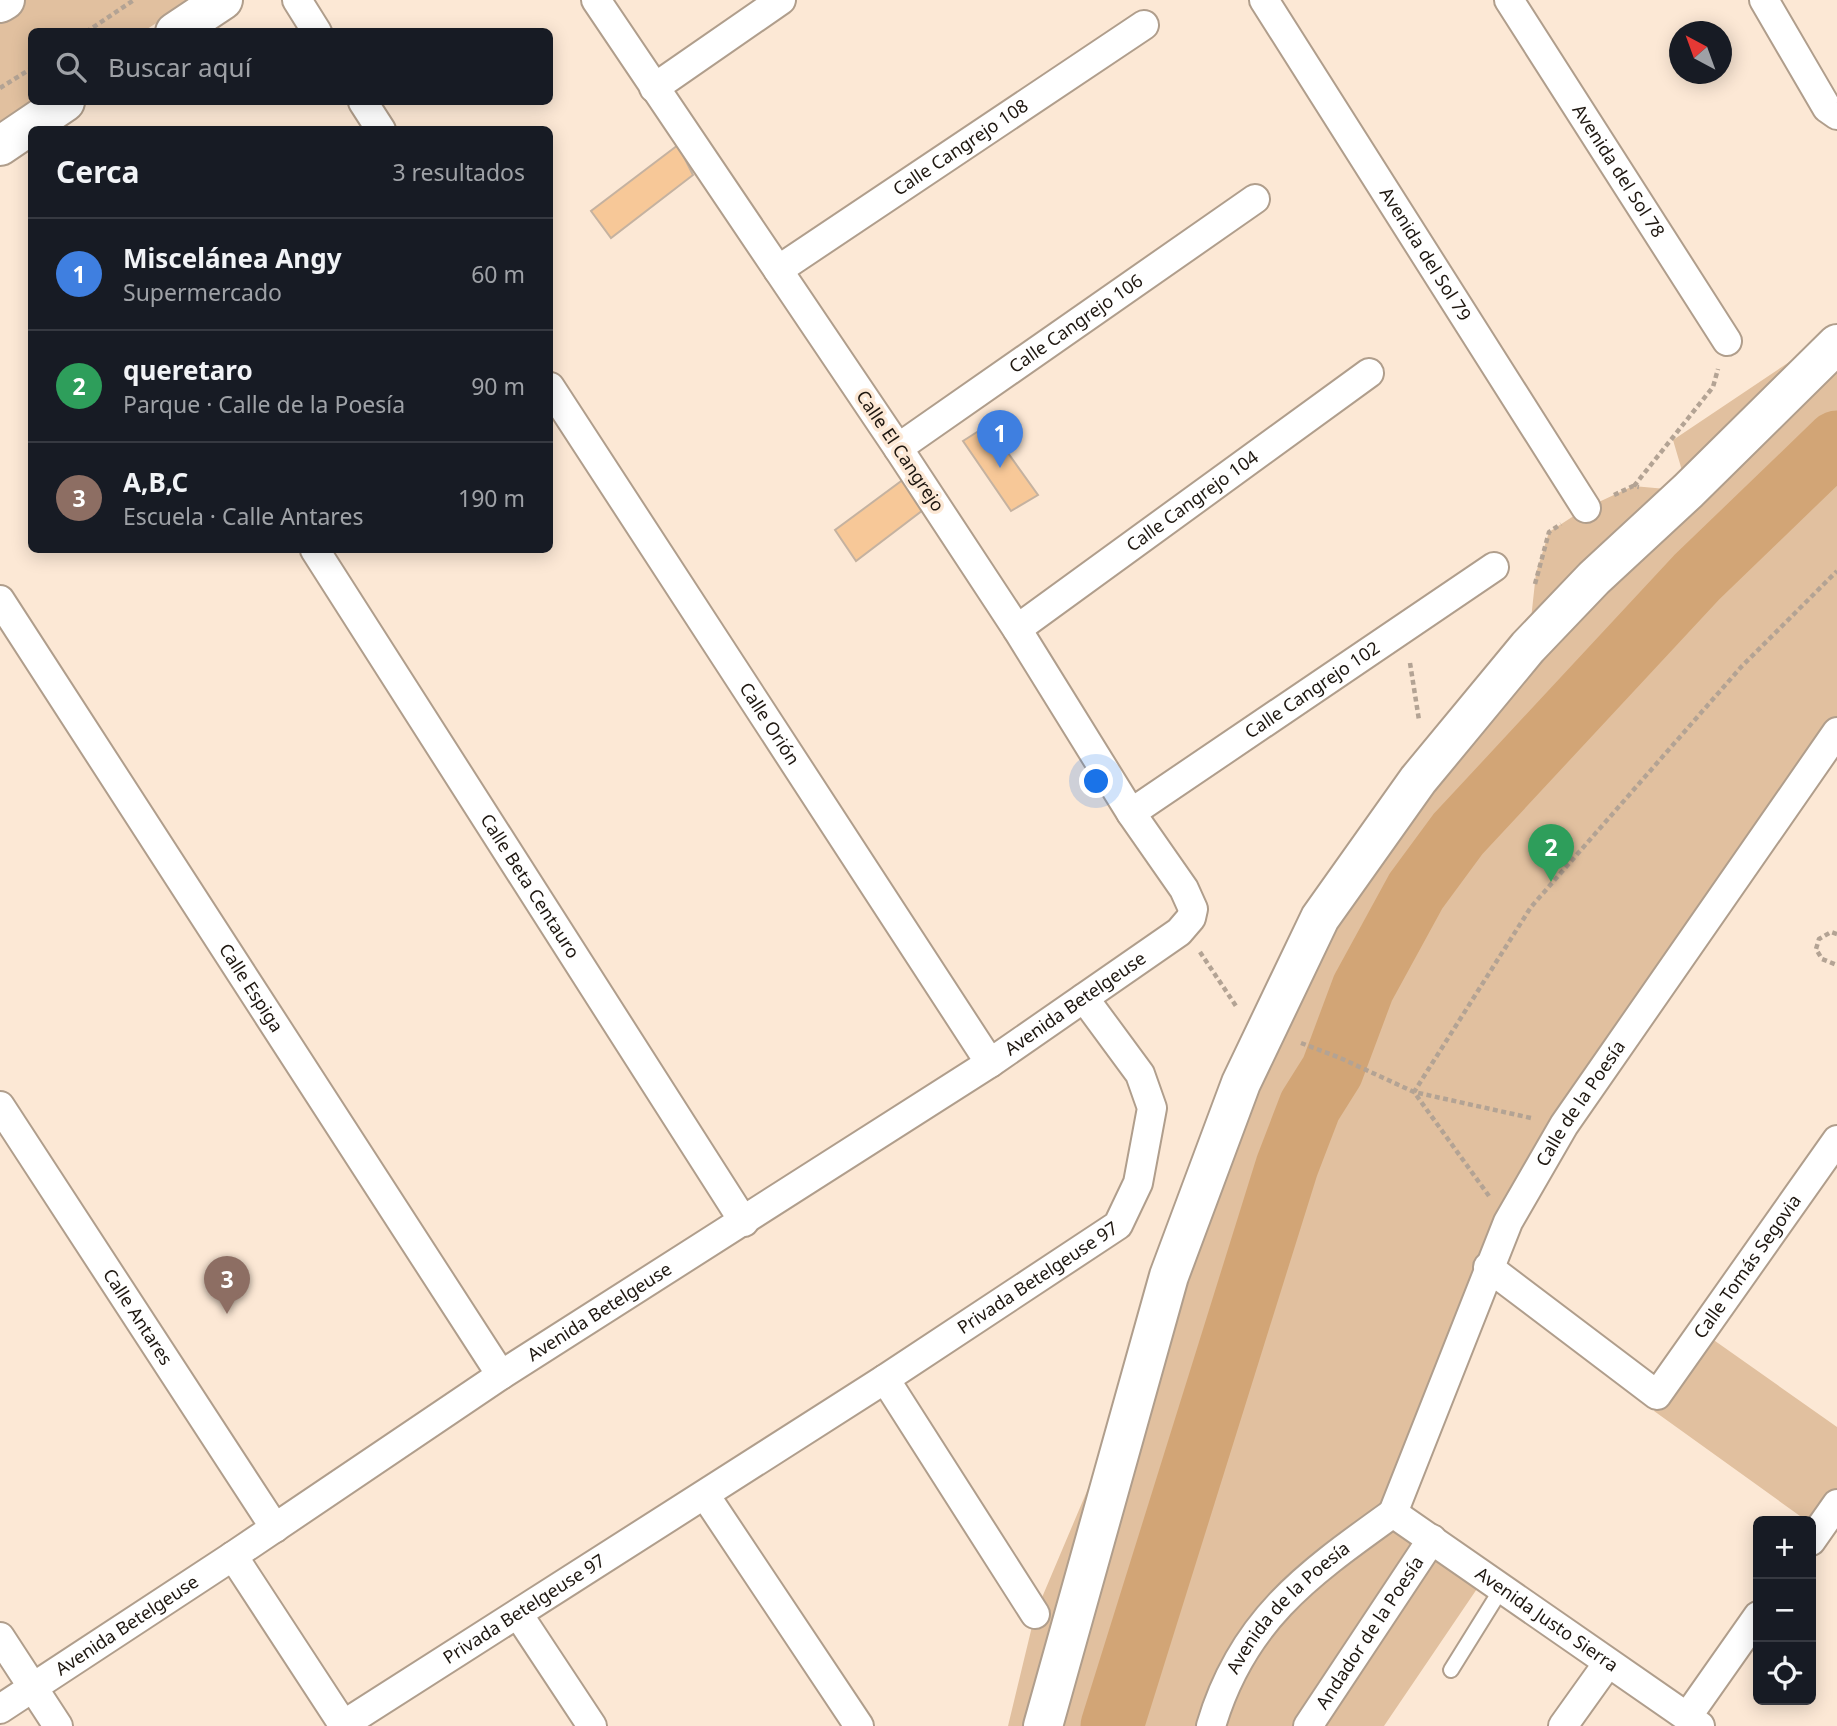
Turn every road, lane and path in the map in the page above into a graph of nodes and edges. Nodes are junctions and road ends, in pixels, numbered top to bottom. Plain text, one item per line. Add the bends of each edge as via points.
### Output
1 (5, 0) edge
2 (134, 0) edge
3 (223, 0) edge
4 (297, 0) edge
5 (596, 0) edge
6 (781, 0) edge
7 (1264, 0) edge
8 (1509, 0) edge
9 (1764, 0) edge
10 (0, 3) edge
11 (1144, 25) dead end
12 (92, 28) edge
13 (181, 28) edge
14 (314, 28) edge
15 (28, 70) edge
16 (0, 88) edge
17 (654, 88) junction
18 (365, 105) edge
19 (50, 116) edge
20 (1837, 116) edge
21 (33, 126) edge
22 (378, 126) edge
23 (28, 129) edge
24 (0, 146) edge
25 (1255, 199) dead end
26 (778, 270) junction
27 (1727, 341) joint
28 (1837, 344) edge
29 (1369, 373) dead end
30 (553, 392) edge
31 (898, 448) junction
32 (1633, 486) dead end
33 (1586, 508) joint
34 (317, 553) edge
35 (1494, 567) dead end
36 (1837, 571) edge
37 (1535, 586) dead end
38 (0, 600) edge
39 (1418, 620) junction
40 (1017, 629) junction
41 (1837, 732) edge
42 (1418, 780) junction
43 (1131, 813) junction
44 (1186, 921) junction
45 (1837, 934) edge
46 (1837, 965) edge
47 (1084, 998) junction
48 (1284, 1037) junction
49 (990, 1063) junction
50 (1413, 1092) junction
51 (0, 1106) edge
52 (1564, 1125) junction
53 (1837, 1140) edge
54 (744, 1222) junction
55 (1508, 1222) junction
56 (1489, 1267) junction
57 (501, 1375) junction
58 (886, 1379) junction
59 (705, 1495) junction
60 (1837, 1504) edge
61 (1393, 1513) junction
62 (275, 1528) junction
63 (1816, 1534) edge
64 (1432, 1539) junction
65 (233, 1556) junction
66 (1502, 1588) junction
67 (518, 1614) junction
68 (1035, 1614) dead end
69 (1753, 1624) edge
70 (0, 1637) edge
71 (1608, 1663) junction
72 (1451, 1670) dead end
73 (33, 1687) junction
74 (0, 1709) edge
75 (1693, 1721) edge
76 (344, 1725) edge
77 (58, 1726) edge
78 (592, 1726) edge
79 (859, 1726) edge
80 (1043, 1726) edge
81 (1211, 1726) edge
82 (1308, 1726) edge
83 (1563, 1726) edge

1 - 10 main road
2 - 12 path
3 - 13 main road
4 - 14 street
5 - 17 street, Calle El Cangrejo
6 - 17 street
7 - 33 street, Avenida del Sol 79
8 - 27 street, Avenida del Sol 78
9 - 20 street via 1827,107
11 - 26 street, Calle Cangrejo 108
15 - 16 path
17 - 26 street, Calle El Cangrejo
18 - 22 street
19 - 21 main road
23 - 24 main road
25 - 31 street, Calle Cangrejo 106
26 - 31 street, Calle El Cangrejo
27 - 32 path via 1713,387
28 - 42 main road via 1594,578 1528,647
29 - 40 street, Calle Cangrejo 104
30 - 49 street, Calle Orión
31 - 40 street, Calle El Cangrejo
33 - 37 path via 1549,532
34 - 54 street, Calle Beta Centauro
35 - 39 street, Calle Cangrejo 102
36 - 50 path via 1742,666 1531,907
38 - 57 street, Calle Espiga
39 - 42 path via 1410,666 1421,730
39 - 43 street, Calle Cangrejo 102
40 - 43 street, Calle El Cangrejo
41 - 52 street, Calle de la Poesía
42 - 48 main road via 1320,918
43 - 44 street, Calle El Cangrejo via 1184,889
44 - 47 street, Avenida Betelgeuse
44 - 48 path via 1199,951 1233,1003
45 - 46 path via 1831,932 1819,939 1816,949 1822,959
47 - 49 street, Avenida Betelgeuse
47 - 58 street, Privada Betelgeuse 97 via 1140,1074 1152,1108 1138,1183 1118,1225
48 - 50 path
48 - 80 main road via 1241,1083 1169,1276
49 - 54 street, Avenida Betelgeuse
50 - 52 path
50 - 55 path
51 - 62 street, Calle Antares
52 - 55 street, Calle de la Poesía
53 - 56 street, Calle Tomás Segovia via 1657,1395
54 - 57 street, Avenida Betelgeuse
55 - 56 street, Calle de la Poesía
56 - 61 street, Calle de la Poesía
57 - 62 street, Avenida Betelgeuse
58 - 59 street, Privada Betelgeuse 97
58 - 68 street
59 - 67 street, Privada Betelgeuse 97
59 - 79 street
60 - 63 street
61 - 64 street, Avenida Justo Sierra
61 - 81 street, Avenida de la Poesía via 1317,1568 1275,1608 1242,1653
62 - 65 street, Avenida Betelgeuse
64 - 66 street, Avenida Justo Sierra
64 - 82 street, Andador de la Poesía
65 - 73 street, Avenida Betelgeuse
65 - 76 street
66 - 71 street, Avenida Justo Sierra
66 - 72 lane
67 - 76 street, Privada Betelgeuse 97
67 - 78 street
69 - 75 street
70 - 73 street
71 - 75 street, Avenida Justo Sierra
71 - 83 street
73 - 74 street, Avenida Betelgeuse
73 - 77 street

